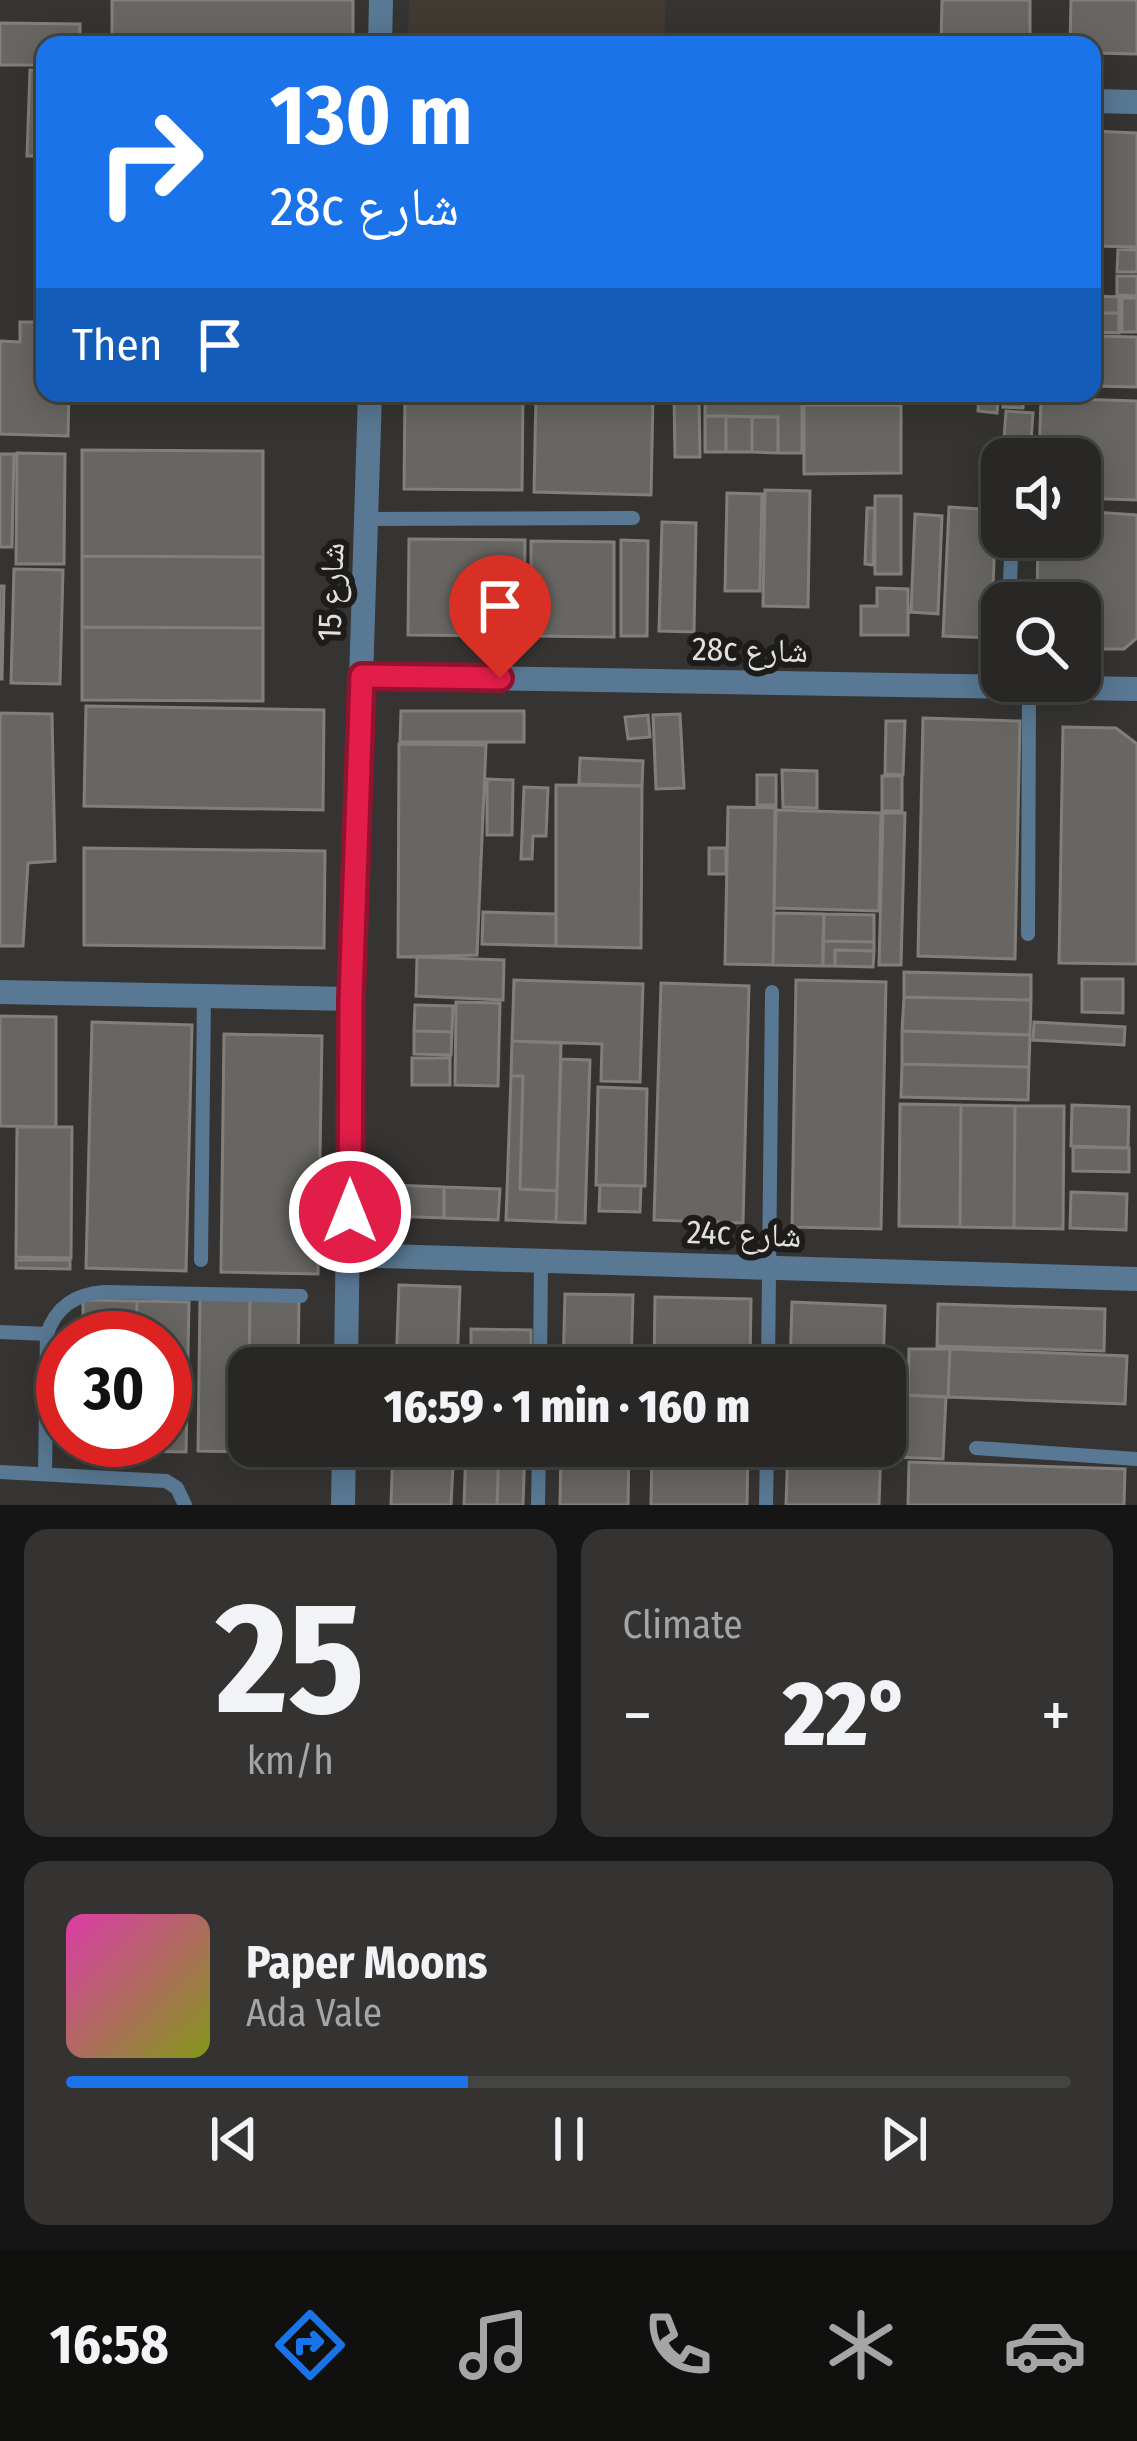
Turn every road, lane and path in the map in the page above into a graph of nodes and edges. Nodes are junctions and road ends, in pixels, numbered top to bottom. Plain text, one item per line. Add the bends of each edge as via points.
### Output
1 (381, 0) edge
2 (380, 36) edge
3 (1101, 101) edge
4 (1137, 102) edge
5 (370, 402) edge
6 (633, 518) dead end
7 (366, 519) junction
8 (362, 676) junction
9 (981, 685) edge
10 (1101, 688) edge
11 (1137, 689) edge
12 (1015, 702) edge
13 (1028, 934) dead end
14 (0, 992) edge
15 (772, 992) dead end
16 (204, 996) junction
17 (351, 999) junction
18 (350, 1255) junction
19 (201, 1260) dead end
20 (541, 1260) junction
21 (769, 1268) junction
22 (1137, 1279) edge
23 (301, 1296) dead end
24 (58, 1311) edge
25 (0, 1332) edge
26 (36, 1334) edge
27 (347, 1347) edge
28 (540, 1347) edge
29 (768, 1347) edge
30 (976, 1448) dead end
31 (1137, 1459) edge
32 (44, 1467) edge
33 (344, 1467) edge
34 (538, 1467) edge
35 (767, 1467) edge
36 (0, 1472) edge
37 (44, 1474) junction
38 (184, 1505) edge
39 (343, 1505) edge
40 (538, 1505) edge
41 (766, 1505) edge

1 - 2 street
3 - 4 street
5 - 7 street, شارع 15
6 - 7 lane
7 - 8 street, شارع 15
8 - 9 street, 28c شارع
8 - 17 street, شارع 15
10 - 11 street, 28c شارع
12 - 13 lane
14 - 16 street
15 - 21 lane
16 - 17 street
16 - 19 lane
17 - 18 street, شارع 15
18 - 20 street, 24c شارع
18 - 27 street, شارع 15
20 - 21 street, 24c شارع
20 - 28 lane
21 - 22 street, 24c شارع
21 - 29 lane
23 - 24 lane via 88,1293
25 - 26 lane
30 - 31 lane
32 - 37 lane
33 - 39 street
34 - 40 lane
35 - 41 lane
36 - 37 lane
37 - 38 lane via 166,1481

